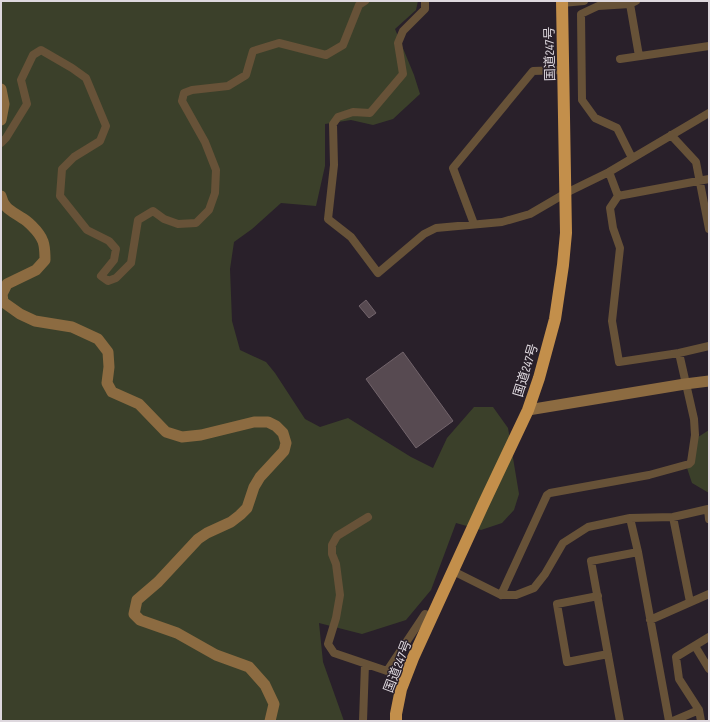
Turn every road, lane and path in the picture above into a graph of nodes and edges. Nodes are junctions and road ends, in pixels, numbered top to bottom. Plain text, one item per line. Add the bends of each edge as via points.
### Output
1 (365, 1) edge
2 (425, 1) edge
3 (584, 1) edge
4 (562, 2) edge
5 (633, 2) edge
6 (709, 46) edge
7 (639, 56) junction
8 (620, 59) dead end
9 (563, 70) junction
10 (1, 89) edge
11 (709, 113) edge
12 (1, 120) edge
13 (671, 135) junction
14 (1, 143) edge
15 (632, 158) junction
16 (609, 172) junction
17 (709, 179) edge
18 (700, 180) junction
19 (566, 193) junction
20 (1, 196) edge
21 (618, 196) junction
22 (474, 224) junction
23 (709, 229) edge
24 (709, 346) edge
25 (679, 353) junction
26 (709, 381) edge
27 (685, 384) junction
28 (528, 410) junction
29 (368, 517) dead end
30 (673, 517) junction
31 (630, 518) junction
32 (709, 518) edge
33 (638, 552) junction
34 (453, 571) junction
35 (709, 594) edge
36 (500, 595) junction
37 (598, 596) junction
38 (690, 602) junction
39 (432, 617) junction
40 (650, 620) junction
41 (709, 637) edge
42 (695, 646) junction
43 (608, 654) junction
44 (365, 664) junction
45 (709, 668) edge
46 (699, 710) junction
47 (270, 721) edge
48 (364, 721) edge
49 (396, 721) edge
50 (620, 721) edge
51 (669, 721) edge
52 (672, 721) edge
53 (701, 721) edge

1 - 14 street via 359,5 343,46 326,55 279,43 253,51 246,75 228,86 184,93 182,101 205,142 216,170 215,193 209,210 196,223 178,224 164,219 153,211 138,220 131,263 116,278 108,281 101,276 114,260 116,249 109,241 87,230 60,196 62,169 74,157 100,141 106,126 86,78 42,50 33,55 21,80 27,104
2 - 22 street via 425,9 402,30 398,43 403,74 370,113 353,112 338,117 333,124 334,165 328,219 351,237 378,273 424,234 436,228
3 - 4 street
4 - 9 highway, 国道247号
5 - 7 street
5 - 15 street via 598,6 581,14 582,100 595,118 617,128
6 - 7 street
7 - 8 street
9 - 19 highway, 国道247号
9 - 22 street via 533,71 453,168
10 - 12 street via 4,104
11 - 13 street
13 - 15 street
13 - 18 street via 696,162
15 - 16 street
16 - 19 street
16 - 21 street
17 - 18 street
18 - 21 street
18 - 23 street
19 - 22 street via 530,214 502,222
19 - 28 highway, 国道247号 via 566,232 555,319
20 - 47 street via 10,211 24,218 40,234 45,246 45,260 36,270 8,284 2,294 3,302 34,320 72,328 98,339 108,352 107,383 112,392 139,404 166,432 182,438 254,422 268,422 283,433 286,443 284,451 260,477 247,508 236,518 198,539 158,582 137,600 134,614 140,620 177,633 216,655 249,667 266,685 274,704
21 - 25 street via 610,208 620,248 612,320 619,362
24 - 25 street
25 - 27 street
26 - 27 street
27 - 28 street
27 - 36 street via 694,419 695,435 691,462 649,475 547,495
28 - 34 highway, 国道247号
29 - 44 street via 337,536 332,545 340,595 328,644 334,653
30 - 31 street
30 - 32 street via 708,509
30 - 38 street
31 - 33 street
31 - 36 street via 588,527 563,543 534,588 516,595
33 - 37 street via 592,561
33 - 40 street
34 - 36 street
34 - 39 highway, 国道247号
35 - 38 street
37 - 43 street
37 - 43 street via 557,604 563,640 567,662
38 - 40 street
39 - 44 street via 425,614 387,671
39 - 49 highway, 国道247号 via 401,690
40 - 51 street
41 - 42 street
42 - 45 street
42 - 46 street via 676,657 679,679
43 - 50 street
44 - 48 street
46 - 52 street
46 - 53 street

